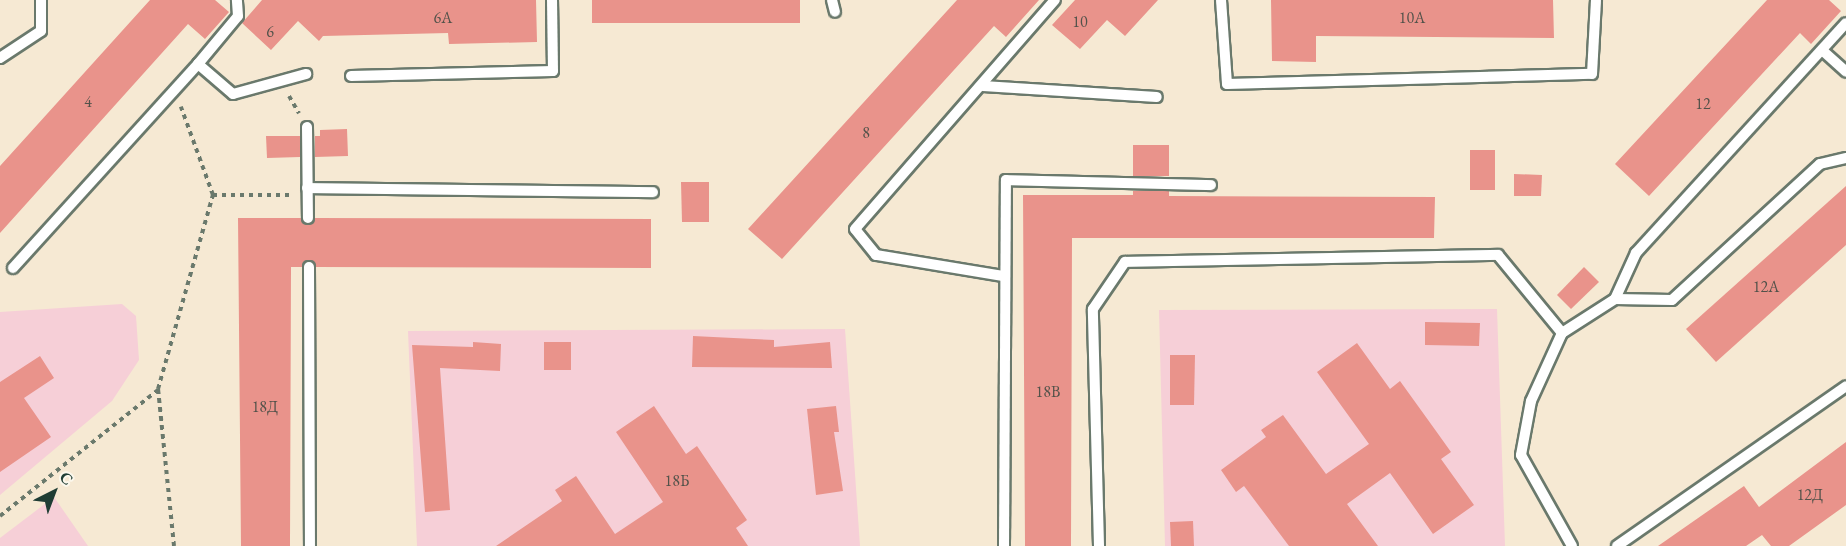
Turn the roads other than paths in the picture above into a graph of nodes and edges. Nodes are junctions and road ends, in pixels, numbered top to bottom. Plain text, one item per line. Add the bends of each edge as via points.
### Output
1 (41, 0) edge
2 (237, 0) edge
3 (552, 0) edge
4 (832, 0) edge
5 (1055, 0) edge
6 (1221, 0) edge
7 (1596, 0) edge
8 (835, 12) dead end
9 (1846, 23) edge
10 (1823, 51) junction
11 (0, 58) edge
12 (198, 64) junction
13 (1846, 72) edge
14 (306, 74) dead end
15 (351, 76) dead end
16 (983, 86) junction
17 (1157, 97) dead end
18 (307, 127) road end
19 (1846, 158) edge
20 (1211, 185) dead end
21 (307, 191) junction
22 (653, 192) dead end
23 (308, 218) dead end
24 (309, 267) dead end
25 (13, 268) dead end
26 (1004, 276) junction
27 (1615, 300) junction
28 (1562, 333) junction
29 (1846, 386) edge
30 (310, 546) edge
31 (1004, 546) edge
32 (1099, 546) edge
33 (1572, 546) edge
34 (1617, 546) edge

1 - 11 lane via 41,31
2 - 12 lane via 238,16
3 - 15 lane via 553,70
4 - 8 lane
5 - 16 lane
6 - 7 lane via 1227,84 1593,74
9 - 10 lane
10 - 13 lane
10 - 27 lane via 1636,253
12 - 14 lane via 233,94
12 - 25 lane
16 - 17 lane
16 - 26 lane via 855,229 876,255
18 - 21 lane
19 - 27 lane via 1820,164 1672,300
20 - 26 lane via 1006,180
21 - 22 lane
21 - 23 lane
24 - 30 lane
26 - 31 lane
27 - 28 lane
28 - 32 lane via 1498,255 1125,262 1093,309
28 - 33 lane via 1531,401 1521,455
29 - 34 lane

